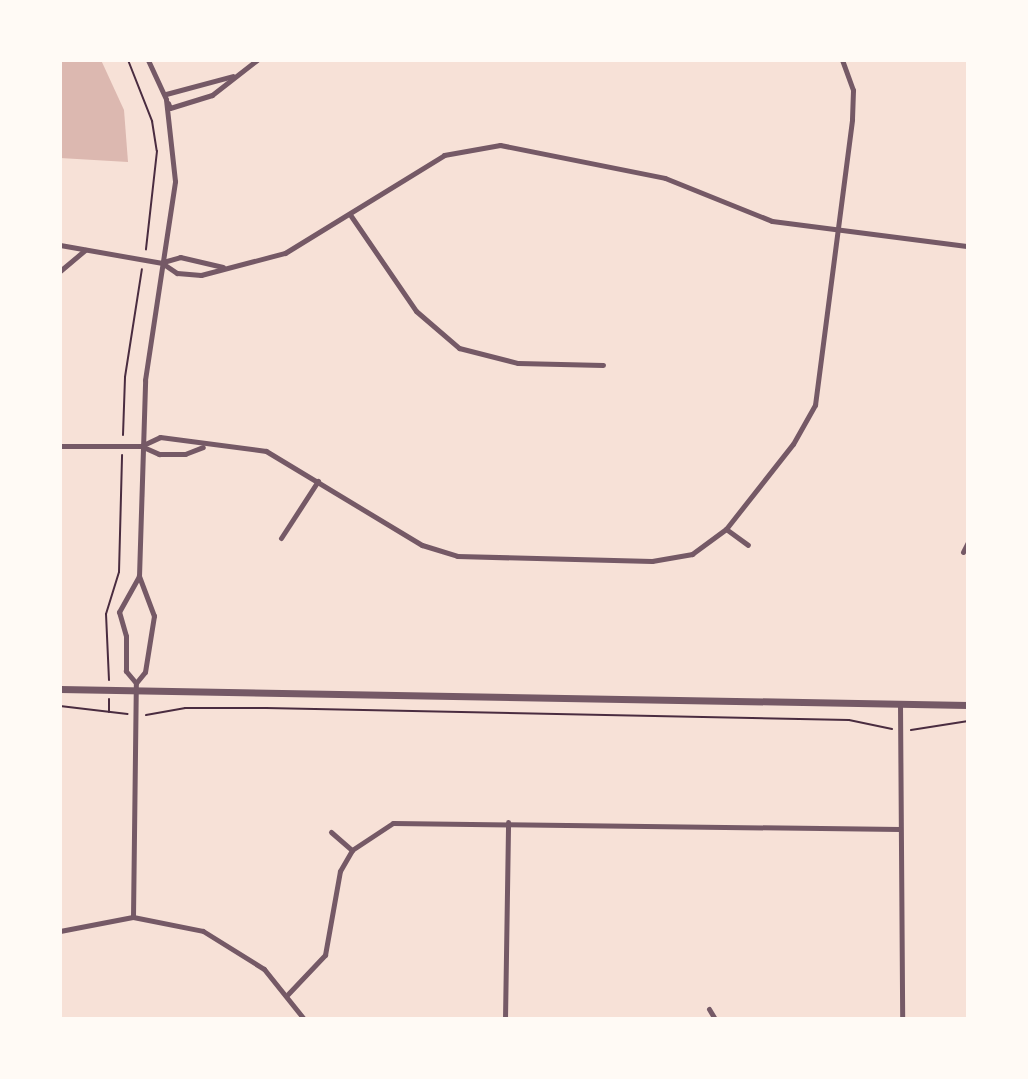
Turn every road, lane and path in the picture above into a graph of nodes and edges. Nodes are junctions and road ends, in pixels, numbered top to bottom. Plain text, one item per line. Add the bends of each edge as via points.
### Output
1 (128, 60) edge
2 (148, 60) edge
3 (257, 60) edge
4 (842, 60) edge
5 (233, 76) junction
6 (166, 99) junction
7 (351, 216) junction
8 (839, 230) junction
9 (60, 245) edge
10 (968, 246) edge
11 (86, 249) junction
12 (146, 249) dead end
13 (162, 263) junction
14 (143, 268) dead end
15 (223, 268) junction
16 (60, 271) edge
17 (603, 365) dead end
18 (123, 435) dead end
19 (60, 446) edge
20 (141, 446) junction
21 (204, 447) junction
22 (122, 455) dead end
23 (318, 481) junction
24 (726, 529) junction
25 (281, 538) dead end
26 (968, 542) edge
27 (748, 545) dead end
28 (963, 552) dead end
29 (139, 576) junction
30 (109, 676) dead end
31 (136, 687) junction
32 (60, 689) edge
33 (109, 702) dead end
34 (900, 704) junction
35 (968, 705) edge
36 (60, 706) edge
37 (109, 713) junction
38 (124, 714) dead end
39 (149, 715) dead end
40 (968, 721) edge
41 (892, 729) dead end
42 (909, 730) dead end
43 (508, 822) junction
44 (900, 829) junction
45 (331, 832) dead end
46 (352, 850) junction
47 (133, 917) junction
48 (60, 931) edge
49 (288, 994) junction
50 (709, 1009) dead end
51 (304, 1019) edge
52 (505, 1019) edge
53 (715, 1019) edge
54 (902, 1019) edge

1 - 12 path via 152,121 157,151
2 - 6 street
3 - 5 street
4 - 8 street via 853,103
5 - 6 street via 166,92
5 - 6 street via 212,95 170,108
6 - 13 street via 175,181
7 - 8 street via 444,155 500,145 665,178 772,221
7 - 15 street via 285,253
7 - 17 street via 416,311 459,348 518,363
8 - 10 street
8 - 24 street via 815,405 793,444
9 - 11 street
11 - 13 street
11 - 16 street
13 - 15 street via 182,257
13 - 15 street via 177,273 201,275
13 - 20 street
14 - 18 path via 125,377
19 - 20 street
20 - 21 street via 159,454
20 - 21 street via 160,437 184,438
20 - 29 street
21 - 23 street via 266,451
22 - 30 path via 119,572 106,614
23 - 24 street via 422,545 457,556 671,560 692,554
23 - 25 street
24 - 27 street
26 - 28 street
29 - 31 street via 154,616 145,672
29 - 31 street via 119,612 126,636 126,671
31 - 32 street
31 - 34 street
31 - 47 street
33 - 37 path
34 - 35 street
34 - 44 street
36 - 37 path
37 - 38 path
39 - 41 path via 185,708 266,708 849,720
40 - 42 path
43 - 44 street
43 - 46 street via 393,823
43 - 52 street
44 - 54 street
45 - 46 street
46 - 49 street via 337,882 325,955
47 - 48 street
47 - 49 street via 203,931 252,960
49 - 51 street
50 - 53 street

